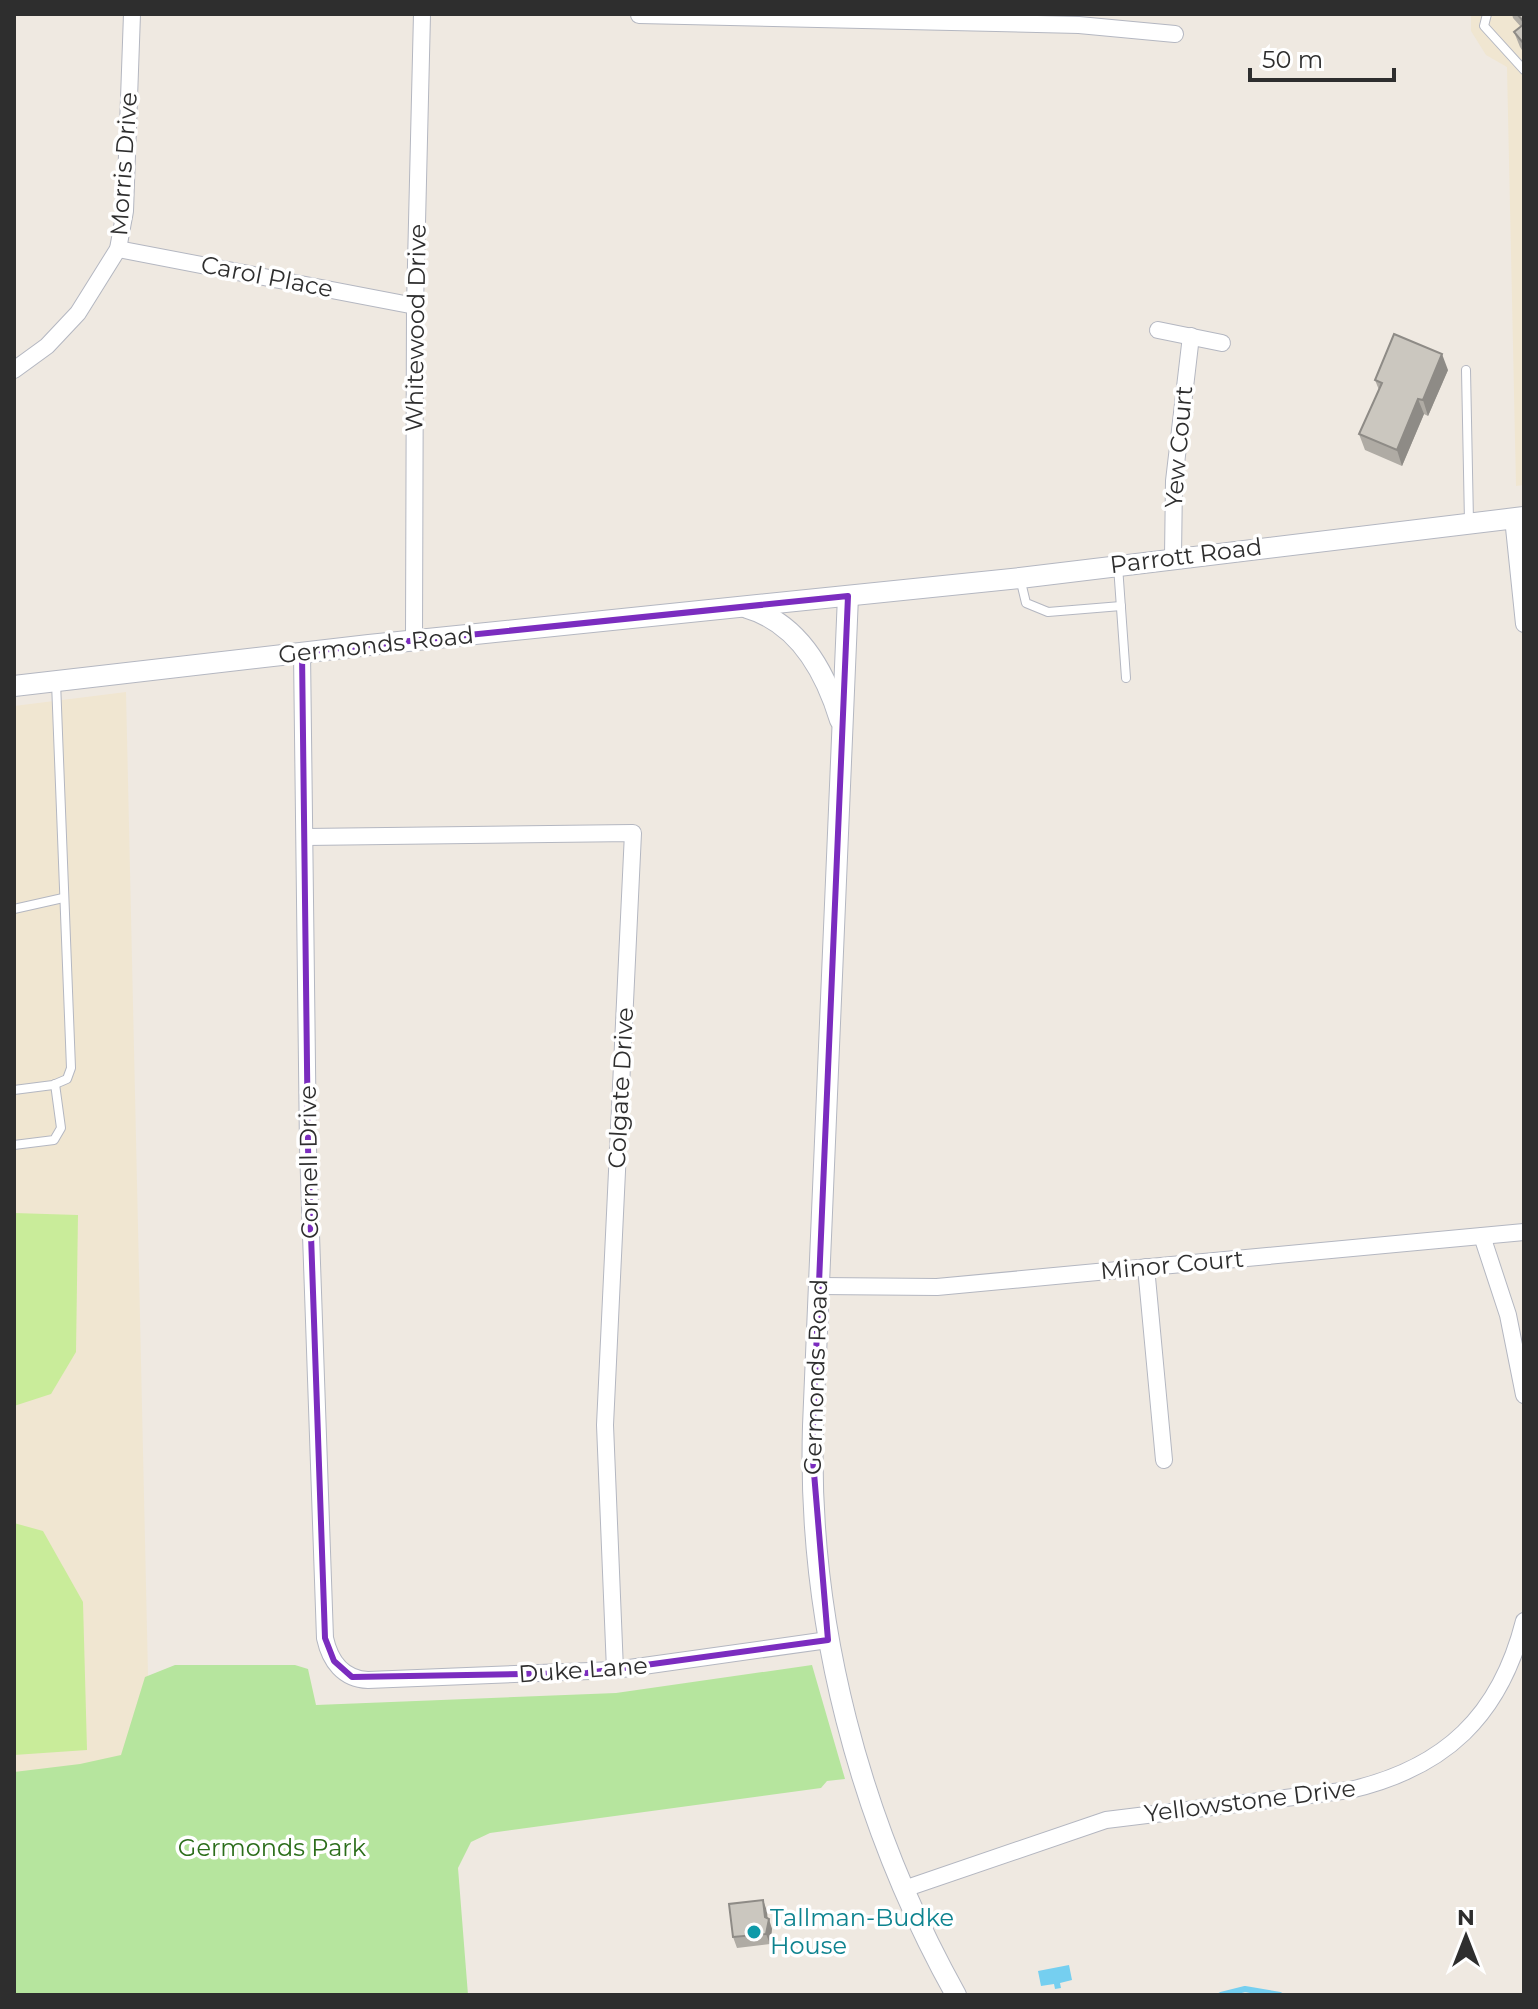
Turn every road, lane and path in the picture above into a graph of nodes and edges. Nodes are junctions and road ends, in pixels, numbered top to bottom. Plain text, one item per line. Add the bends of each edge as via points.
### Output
1 (132, 14) edge
2 (422, 14) edge
3 (1487, 14) edge
4 (639, 15) edge
5 (795, 16) edge
6 (1175, 34) dead end
7 (1524, 70) edge
8 (118, 249) junction
9 (415, 306) junction
10 (1158, 330) dead end
11 (1191, 336) junction
12 (1222, 343) dead end
13 (14, 370) edge
14 (1466, 370) dead end
15 (1519, 518) edge
16 (1469, 523) junction
17 (1173, 557) junction
18 (1117, 565) junction
19 (1020, 578) junction
20 (848, 596) junction
21 (1121, 606) junction
22 (739, 607) junction
23 (1524, 624) edge
24 (414, 641) junction
25 (302, 652) junction
26 (1126, 678) dead end
27 (56, 681) junction
28 (14, 686) edge
29 (843, 736) junction
30 (305, 837) junction
31 (63, 898) junction
32 (14, 909) edge
33 (55, 1084) junction
34 (14, 1090) edge
35 (14, 1145) edge
36 (1524, 1232) edge
37 (1482, 1236) junction
38 (1146, 1267) junction
39 (819, 1286) junction
40 (1524, 1395) edge
41 (1164, 1460) dead end
42 (1524, 1621) edge
43 (828, 1640) junction
44 (339, 1668) joint
45 (615, 1670) junction
46 (904, 1889) junction
47 (956, 1995) edge

1 - 8 street, Morris Drive via 125,211
2 - 9 street, Whitewood Drive
3 - 7 lane via 1484,26
4 - 5 street
5 - 6 street via 1079,25
8 - 9 street, Carol Place
8 - 13 street, Morris Drive via 78,313 47,346
9 - 24 street, Whitewood Drive
10 - 11 street
11 - 12 street
11 - 17 street, Yew Court via 1174,481
14 - 16 lane
15 - 16 street, Parrott Road
15 - 23 street
16 - 17 street, Parrott Road
17 - 18 street, Parrott Road
18 - 19 street, Parrott Road
18 - 21 lane
19 - 20 street, Parrott Road
19 - 21 lane via 1026,603 1048,612
20 - 22 street, Germonds Road
20 - 29 street, Germonds Road
21 - 26 lane
22 - 24 street, Germonds Road
22 - 29 street, Germonds Road via 773,619 808,651 827,685
24 - 25 street, Germonds Road
25 - 27 street, Germonds Road
25 - 30 street, Cornell Drive
27 - 28 street, Germonds Road
27 - 31 lane
29 - 39 street, Germonds Road
30 - 44 street, Cornell Drive via 308,1148 325,1638
30 - 45 street, Colgate Drive via 633,833 605,1425
31 - 32 lane
31 - 33 lane via 71,1068 67,1079
33 - 34 lane
33 - 35 lane via 61,1128 54,1140
36 - 37 street, Minor Court
37 - 38 street, Minor Court
37 - 40 street via 1508,1315
38 - 39 street, Minor Court via 937,1287
38 - 41 street
39 - 43 street, Germonds Road via 812,1472
42 - 46 street, Yellowstone Drive via 1515,1656 1489,1708 1456,1743 1382,1783 1106,1820
43 - 45 street, Duke Lane
43 - 46 street, Germonds Road via 866,1786
44 - 45 street, Duke Lane via 368,1680
46 - 47 street, Germonds Road

